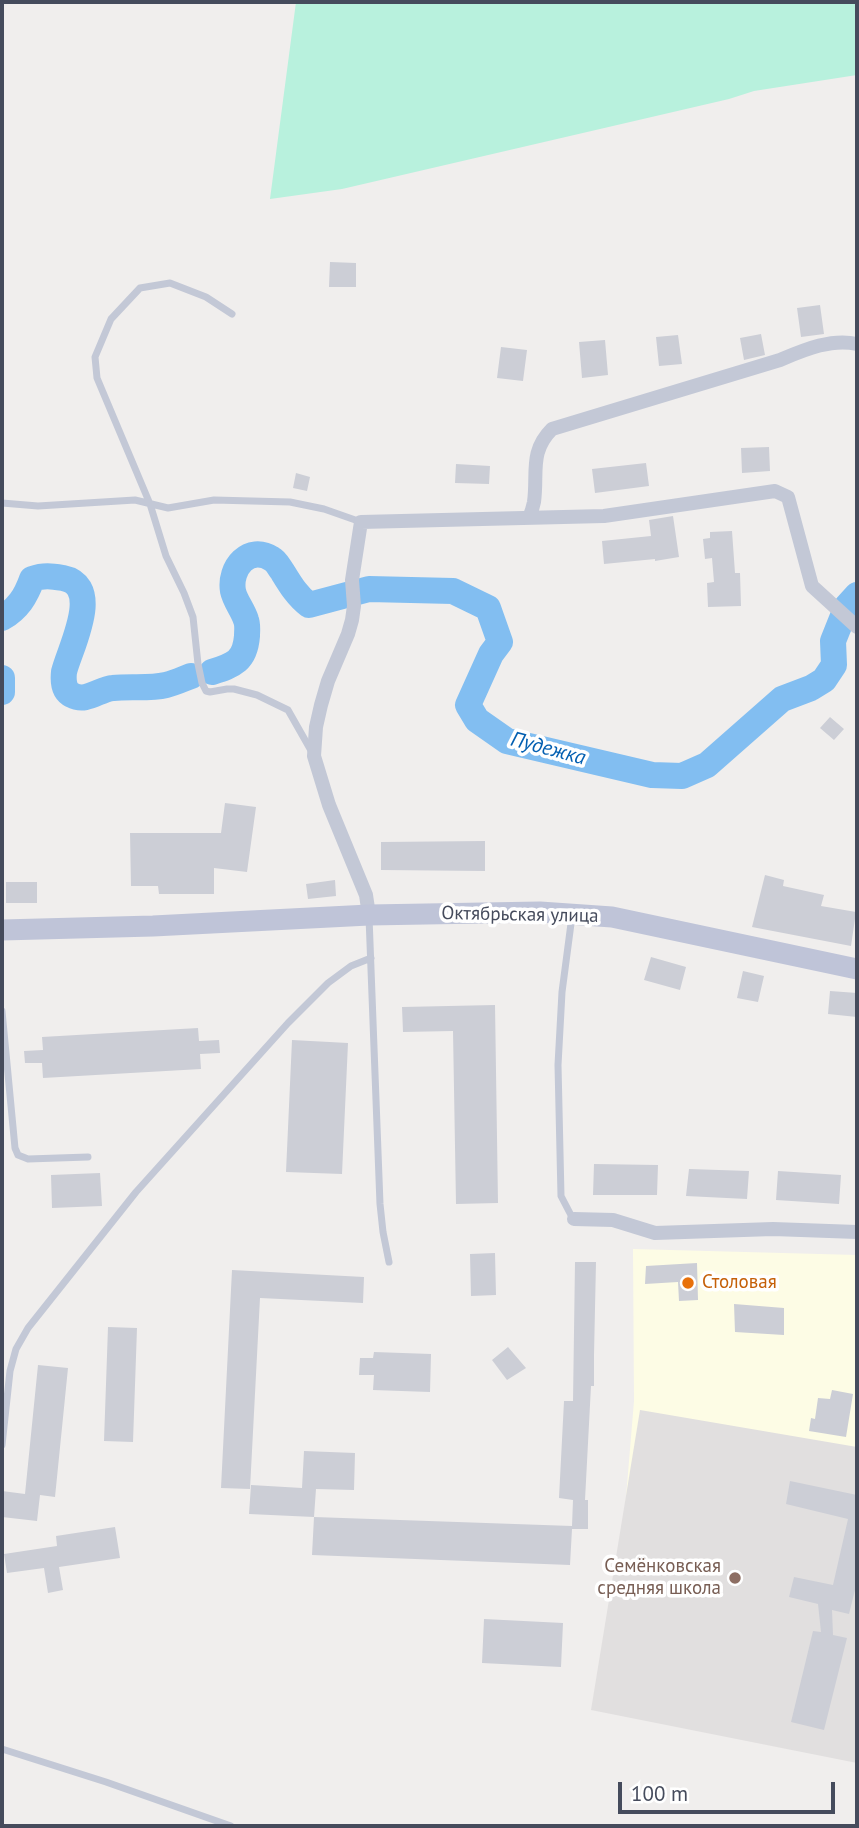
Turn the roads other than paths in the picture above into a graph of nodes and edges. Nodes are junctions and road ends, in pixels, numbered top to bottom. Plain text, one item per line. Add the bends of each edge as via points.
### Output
1 (232, 314) dead end
2 (857, 344) edge
3 (2, 503) edge
4 (150, 504) junction
5 (529, 518) junction
6 (361, 522) junction
7 (854, 625) edge
8 (314, 756) junction
9 (572, 914) junction
10 (369, 915) junction
11 (2, 930) edge
12 (371, 958) junction
13 (857, 969) edge
14 (2, 1012) edge
15 (88, 1157) dead end
16 (574, 1219) joint
17 (857, 1232) edge
18 (389, 1262) dead end
19 (2, 1445) edge
20 (2, 1749) edge
21 (231, 1826) edge

1 - 4 lane via 206,297 170,283 140,288 111,319 95,357 97,377
2 - 5 street via 813,346 552,429 542,439 534,465
3 - 4 lane via 38,506 135,500
4 - 6 lane via 168,508 214,500 290,502
4 - 8 lane via 166,556 193,617 206,691 234,689 288,710
5 - 6 street
5 - 7 street via 604,516 775,491 788,497 812,586
6 - 8 street via 352,580 354,606 321,705
8 - 10 street via 366,895
9 - 10 street, Октябрьская улица
9 - 13 street, Октябрьская улица via 653,924
9 - 16 lane via 558,1065 561,1196
10 - 11 street, Октябрьская улица
10 - 12 lane
12 - 18 lane via 380,1204
12 - 19 lane via 328,983 288,1023 136,1192 28,1328 9,1371
14 - 15 lane via 18,1155 28,1159
16 - 17 street via 614,1220 655,1233
20 - 21 lane

